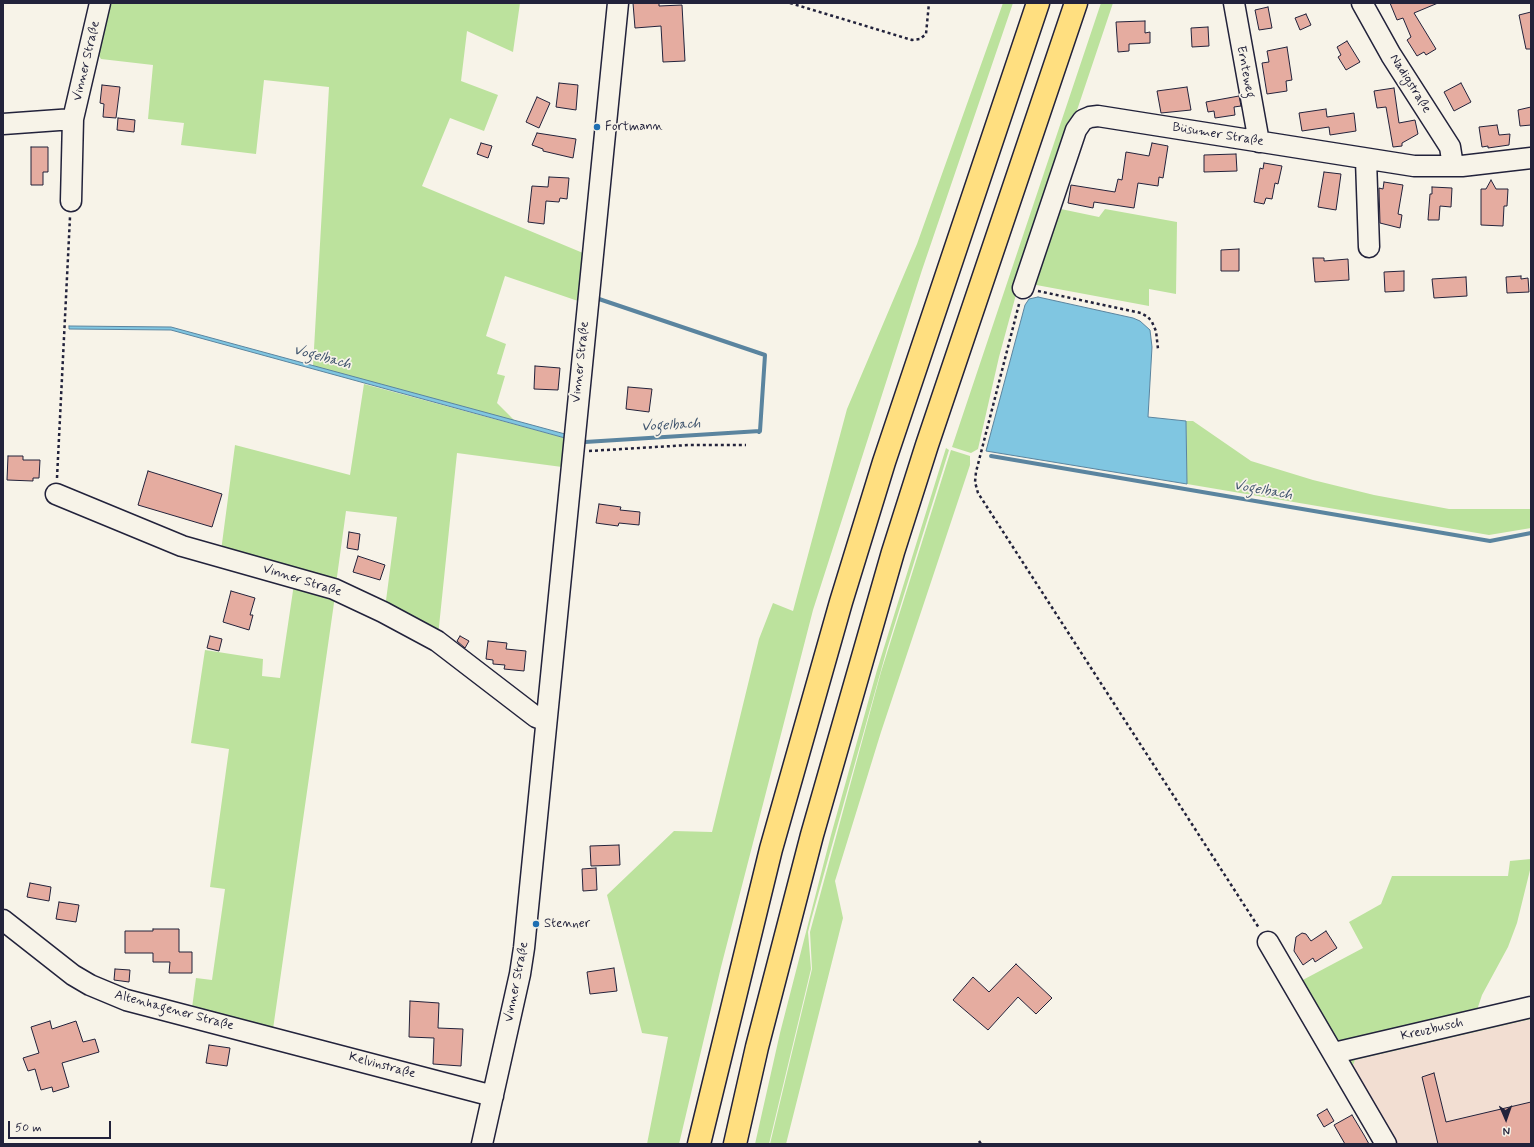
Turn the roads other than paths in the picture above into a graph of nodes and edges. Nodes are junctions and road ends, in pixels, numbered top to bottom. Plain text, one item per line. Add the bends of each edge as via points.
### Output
1 (100, 3) edge
2 (618, 3) edge
3 (1038, 3) edge
4 (1076, 3) edge
5 (1234, 3) edge
6 (1362, 3) edge
7 (73, 119) junction
8 (3, 124) edge
9 (1258, 142) junction
10 (1531, 158) edge
11 (1366, 160) junction
12 (1453, 166) junction
13 (71, 201) road end
14 (1369, 247) dead end
15 (1023, 288) road end
16 (56, 494) road end
17 (546, 721) junction
18 (3, 920) edge
19 (1268, 942) road end
20 (1531, 1007) edge
21 (272, 1037) joint
22 (1334, 1053) junction
23 (493, 1096) junction
24 (482, 1144) edge
25 (698, 1144) edge
26 (734, 1144) edge
27 (1386, 1144) edge

1 - 7 street, Vinner Straße
2 - 17 street, Vinner Straße
3 - 25 highway via 884,462 841,602 771,849
4 - 26 highway via 927,445 882,587 783,941
5 - 9 street, Ernteweg
6 - 12 street, Nadigstraße via 1450,147
7 - 8 street
7 - 13 street, Vinner Straße
9 - 11 street, Büsumer Straße
9 - 15 street, Büsumer Straße via 1098,116 1083,120 1076,130
10 - 12 street, Büsumer Straße
11 - 12 street, Büsumer Straße via 1414,166
11 - 14 street
16 - 17 street, Vinner Straße via 182,546 334,589 437,641 536,717
17 - 23 street, Vinner Straße via 520,974
18 - 21 street, Altenhagener Straße via 58,965 108,993 126,1000
19 - 22 street
20 - 22 street, Kreuzbusch
21 - 23 street, Kelvinstraße
22 - 27 street
23 - 24 street, Vinner Straße

